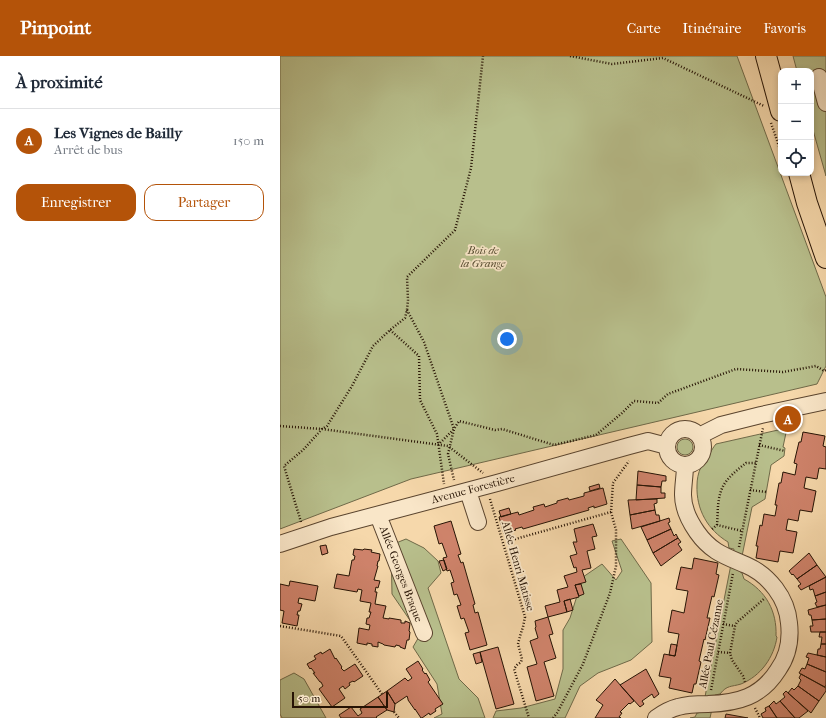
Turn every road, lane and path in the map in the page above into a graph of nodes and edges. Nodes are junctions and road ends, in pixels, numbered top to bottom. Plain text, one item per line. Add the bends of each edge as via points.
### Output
1 (483, 56) edge
2 (570, 56) edge
3 (766, 56) edge
4 (818, 77) edge
5 (776, 100) edge
6 (826, 103) edge
7 (800, 176) edge
8 (826, 258) edge
9 (407, 310) junction
10 (390, 330) junction
11 (826, 370) edge
12 (826, 401) edge
13 (280, 426) edge
14 (322, 429) junction
15 (454, 429) junction
16 (762, 434) dead end
17 (699, 436) junction
18 (438, 445) junction
19 (759, 445) junction
20 (629, 446) junction
21 (667, 446) junction
22 (450, 448) junction
23 (785, 451) dead end
24 (756, 463) junction
25 (685, 465) junction
26 (491, 484) junction
27 (750, 490) junction
28 (766, 492) dead end
29 (457, 494) junction
30 (610, 512) junction
31 (378, 515) junction
32 (478, 522) dead end
33 (717, 525) junction
34 (712, 529) dead end
35 (305, 536) junction
36 (512, 540) dead end
37 (280, 544) edge
38 (734, 572) dead end
39 (766, 598) dead end
40 (724, 624) junction
41 (280, 626) edge
42 (735, 626) junction
43 (424, 633) dead end
44 (718, 652) junction
45 (730, 653) junction
46 (745, 682) dead end
47 (382, 694) dead end
48 (708, 704) junction
49 (755, 709) dead end
50 (394, 712) dead end
51 (398, 718) edge
52 (529, 718) edge
53 (553, 718) edge
54 (656, 718) edge
55 (760, 718) edge

1 - 9 path via 471,168 455,230 408,277
2 - 5 path via 612,64 663,58
3 - 5 main road
4 - 6 street
7 - 8 main road
9 - 10 path via 405,318
9 - 15 path via 424,342
10 - 14 path via 373,346 352,386 327,426
10 - 18 path via 419,356 420,400 437,434
11 - 15 path via 816,366 783,372 736,369 668,394 658,403 634,401 596,435 554,445 502,429 495,430 459,421
12 - 17 street via 728,423
13 - 14 path
14 - 18 path
14 - 35 path via 284,466
15 - 18 path
15 - 22 path
16 - 19 path
17 - 21 street via 682,429 672,435
17 - 25 street via 703,446 700,457
18 - 22 path
18 - 29 path
19 - 23 path
19 - 24 path
20 - 21 street, Avenue Forestière via 648,442
20 - 26 street, Avenue Forestière
20 - 30 path via 632,457 613,483
21 - 25 street via 670,457
22 - 26 path
22 - 29 path via 448,454
24 - 27 path
24 - 33 path via 746,463 734,472 721,490
25 - 48 street via 685,508 696,530 704,541 722,555 755,570 768,580 778,591 789,617 790,637 786,657 773,678 760,690 743,699
26 - 29 street, Avenue Forestière
26 - 52 path, Allée Henri Matisse via 525,617 518,644 522,659 514,669
27 - 28 path
27 - 33 path via 742,531
29 - 31 street, Avenue Forestière
29 - 32 street
30 - 36 path, Allée Henri Matisse
30 - 53 path via 616,530 616,566 610,593 583,664
31 - 35 street, Avenue Forestière
31 - 43 street, Allée Georges Braque
33 - 34 path
35 - 37 street, Avenue Forestière
38 - 40 path, Allée Paul Cézanne
39 - 42 path
40 - 42 path
40 - 44 path, Allée Paul Cézanne
41 - 47 path via 341,636
42 - 45 path
44 - 45 path
44 - 48 path, Allée Paul Cézanne
45 - 46 path
48 - 54 street via 677,707
49 - 55 path
50 - 51 path

